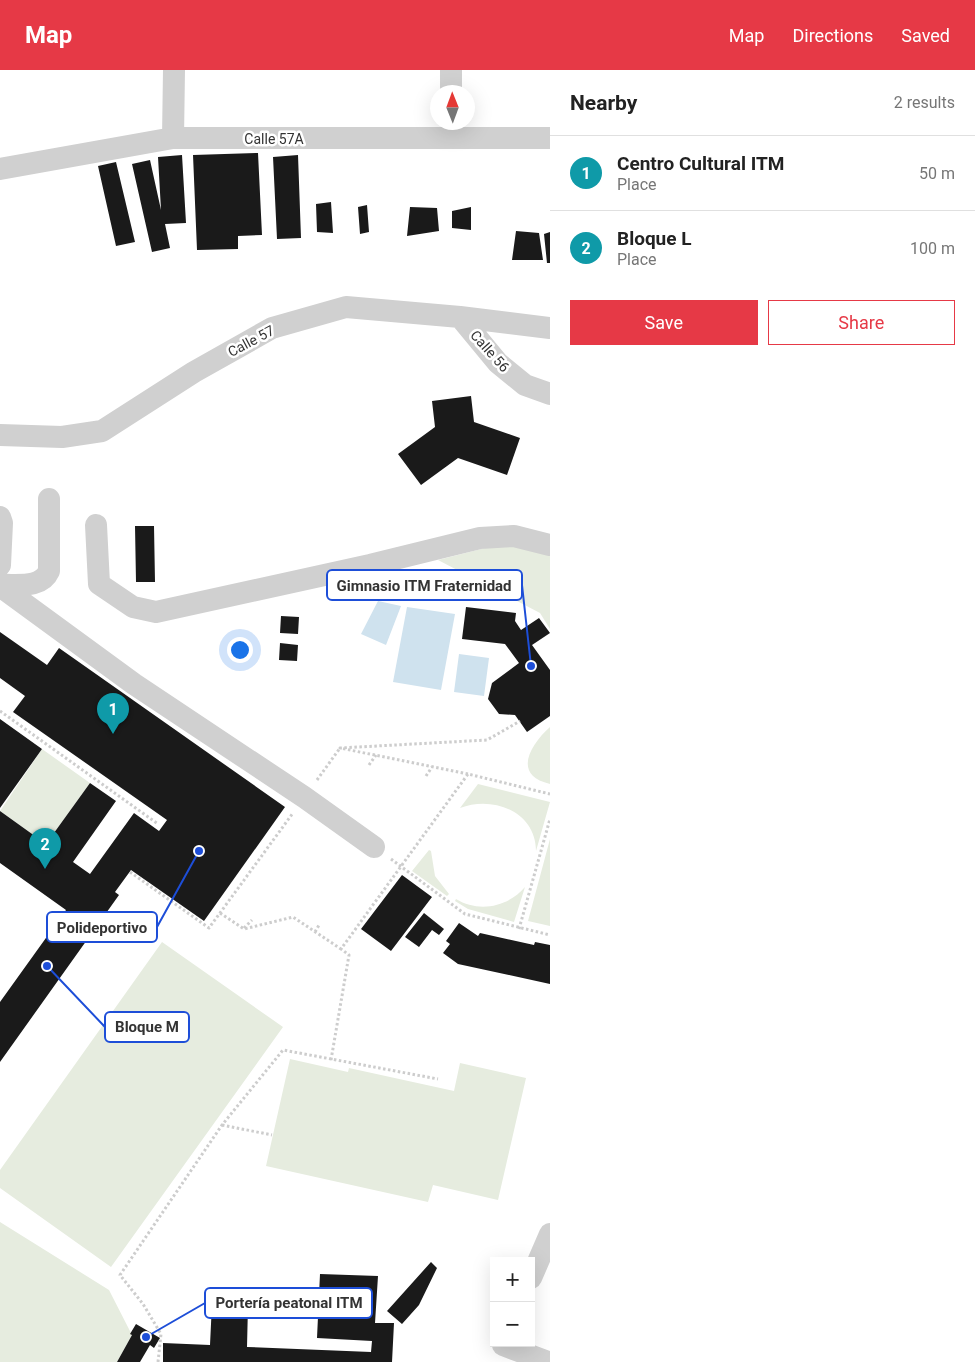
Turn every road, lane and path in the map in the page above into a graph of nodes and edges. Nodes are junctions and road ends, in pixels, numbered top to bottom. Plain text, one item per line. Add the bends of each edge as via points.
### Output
1 (174, 70) edge
2 (451, 70) edge
3 (451, 85) edge
4 (452, 131) edge
5 (172, 138) junction
6 (550, 138) edge
7 (0, 169) edge
8 (460, 316) junction
9 (550, 328) edge
10 (550, 394) edge
11 (0, 435) edge
12 (49, 499) dead end
13 (0, 517) edge
14 (96, 525) dead end
15 (550, 545) edge
16 (0, 565) edge
17 (0, 585) edge
18 (0, 710) edge
19 (520, 721) dead end
20 (340, 748) junction
21 (376, 755) junction
22 (369, 765) dead end
23 (432, 767) junction
24 (468, 774) junction
25 (426, 776) dead end
26 (550, 794) edge
27 (304, 797) junction
28 (550, 819) edge
29 (158, 824) dead end
30 (374, 847) dead end
31 (400, 866) junction
32 (130, 872) dead end
33 (220, 912) junction
34 (252, 920) dead end
35 (319, 925) dead end
36 (244, 929) junction
37 (519, 929) junction
38 (315, 932) junction
39 (550, 935) edge
40 (341, 949) junction
41 (331, 1060) junction
42 (438, 1079) dead end
43 (222, 1125) junction
44 (272, 1135) dead end
45 (550, 1234) edge
46 (535, 1269) edge
47 (501, 1350) edge
48 (158, 1362) edge
49 (548, 1362) edge

1 - 5 street
2 - 3 street
4 - 5 street, Calle 57A
4 - 6 street, Calle 57A
5 - 7 street, Calle 57A
8 - 9 street, Calle 57
8 - 10 street, Calle 56 via 498,363 525,385
8 - 11 street, Calle 57 via 346,307 272,328 194,372 102,431 62,437
12 - 17 street via 49,571 46,577 33,584
13 - 16 street
14 - 15 street via 99,584 133,608 156,612 480,538 514,536
17 - 27 street via 134,684
18 - 29 path
19 - 20 path via 487,740
20 - 21 path
20 - 27 path
21 - 22 path
21 - 23 path
23 - 24 path
23 - 25 path
24 - 26 path
24 - 31 path
27 - 30 street
27 - 33 path
28 - 37 path
31 - 37 path via 465,914
31 - 40 path
32 - 33 path via 208,928
33 - 36 path
34 - 36 path
35 - 38 path
36 - 38 path via 292,917
37 - 39 path
38 - 40 path
40 - 41 path via 349,955
41 - 42 path
41 - 43 path via 283,1050
43 - 44 path
43 - 48 path via 120,1275 144,1304 161,1334
45 - 46 street
47 - 49 street

